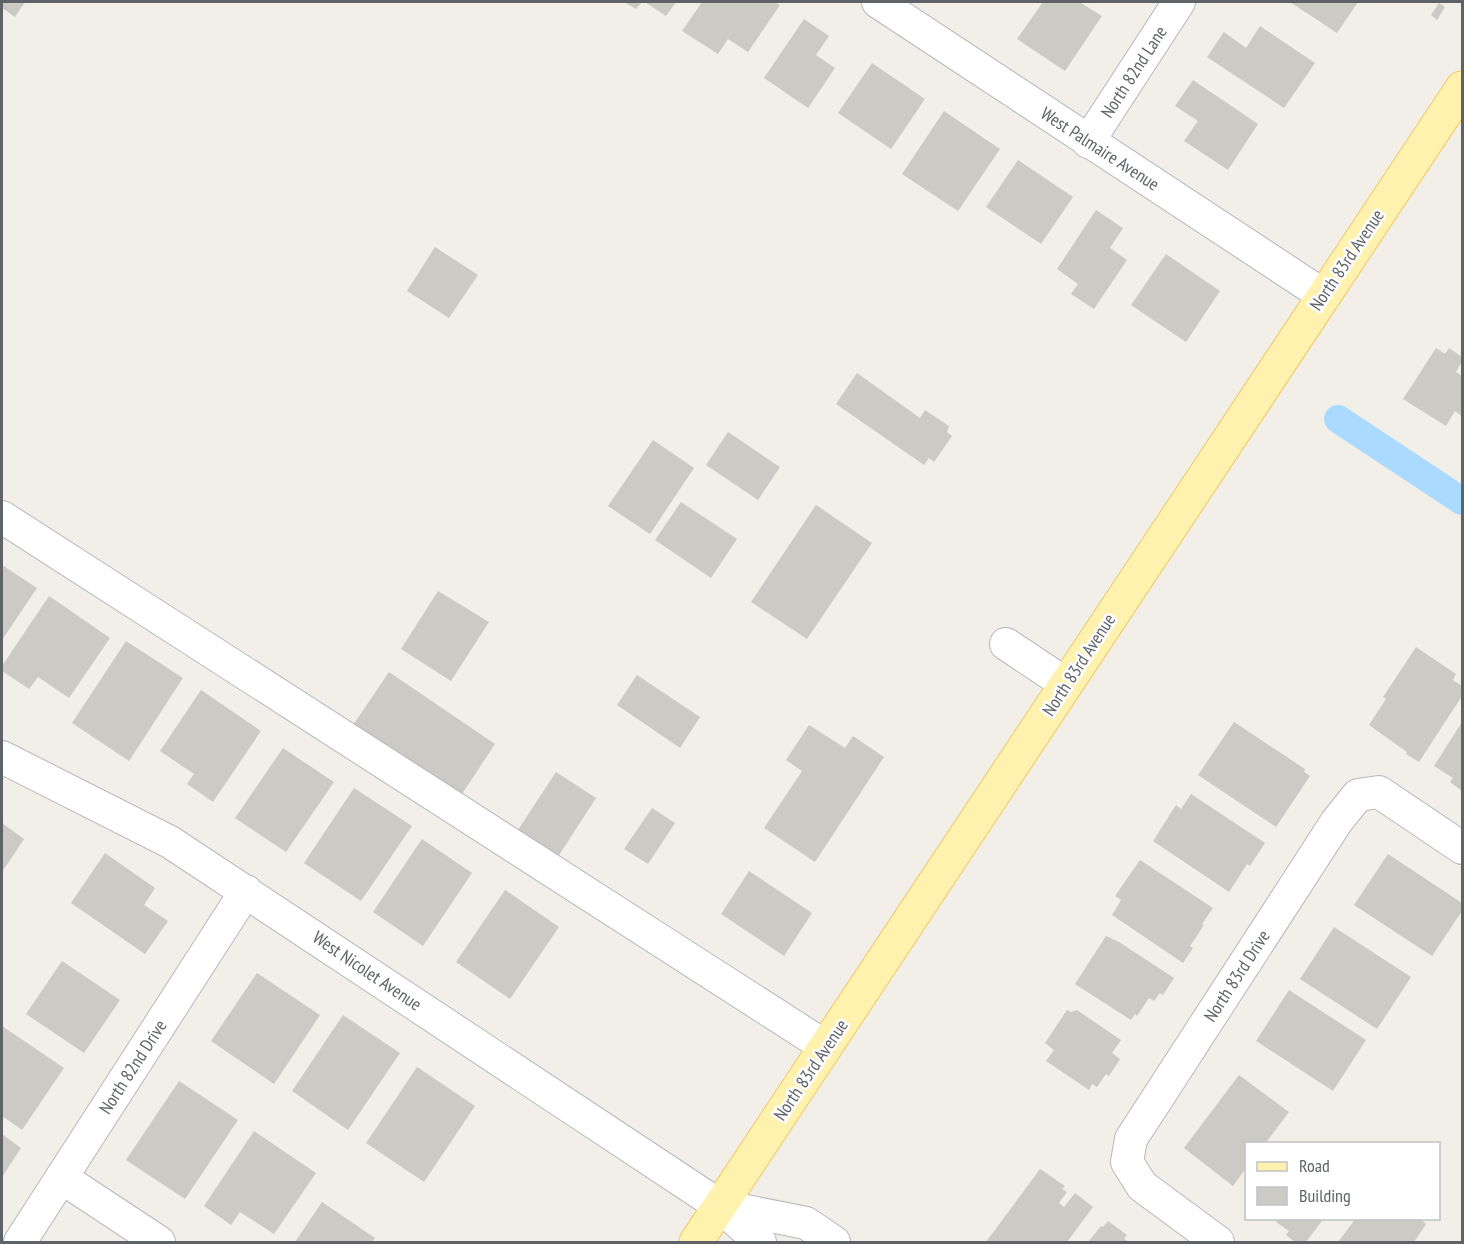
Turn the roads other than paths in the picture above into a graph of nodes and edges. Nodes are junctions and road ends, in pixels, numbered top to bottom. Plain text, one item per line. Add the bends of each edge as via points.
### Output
1 (878, 2) edge
2 (1179, 2) edge
3 (1462, 88) edge
4 (1088, 142) junction
5 (1323, 295) junction
6 (2, 518) edge
7 (1006, 644) dead end
8 (1066, 684) junction
9 (2, 757) edge
10 (1462, 848) edge
11 (246, 891) junction
12 (826, 1047) junction
13 (62, 1178) junction
14 (720, 1206) junction
15 (20, 1242) edge
16 (159, 1242) edge
17 (696, 1242) edge
18 (759, 1242) edge
19 (834, 1242) edge
20 (1218, 1242) edge

1 - 4 street, West Palmaire Avenue
2 - 4 street, North 82nd Lane
3 - 5 main road, North 83rd Avenue
4 - 5 street, West Palmaire Avenue
5 - 8 main road, North 83rd Avenue
6 - 12 street
7 - 8 street
8 - 12 main road, North 83rd Avenue
9 - 11 street, West Nicolet Avenue via 150,830
10 - 20 street, North 83rd Drive via 1379,792 1358,795 1337,820 1131,1139 1127,1162 1142,1186
11 - 13 street, North 82nd Drive
11 - 14 street, West Nicolet Avenue
12 - 14 main road, North 83rd Avenue
13 - 15 street, North 82nd Drive
13 - 16 street
14 - 17 main road, North 83rd Avenue
14 - 18 street
14 - 19 street via 806,1223

